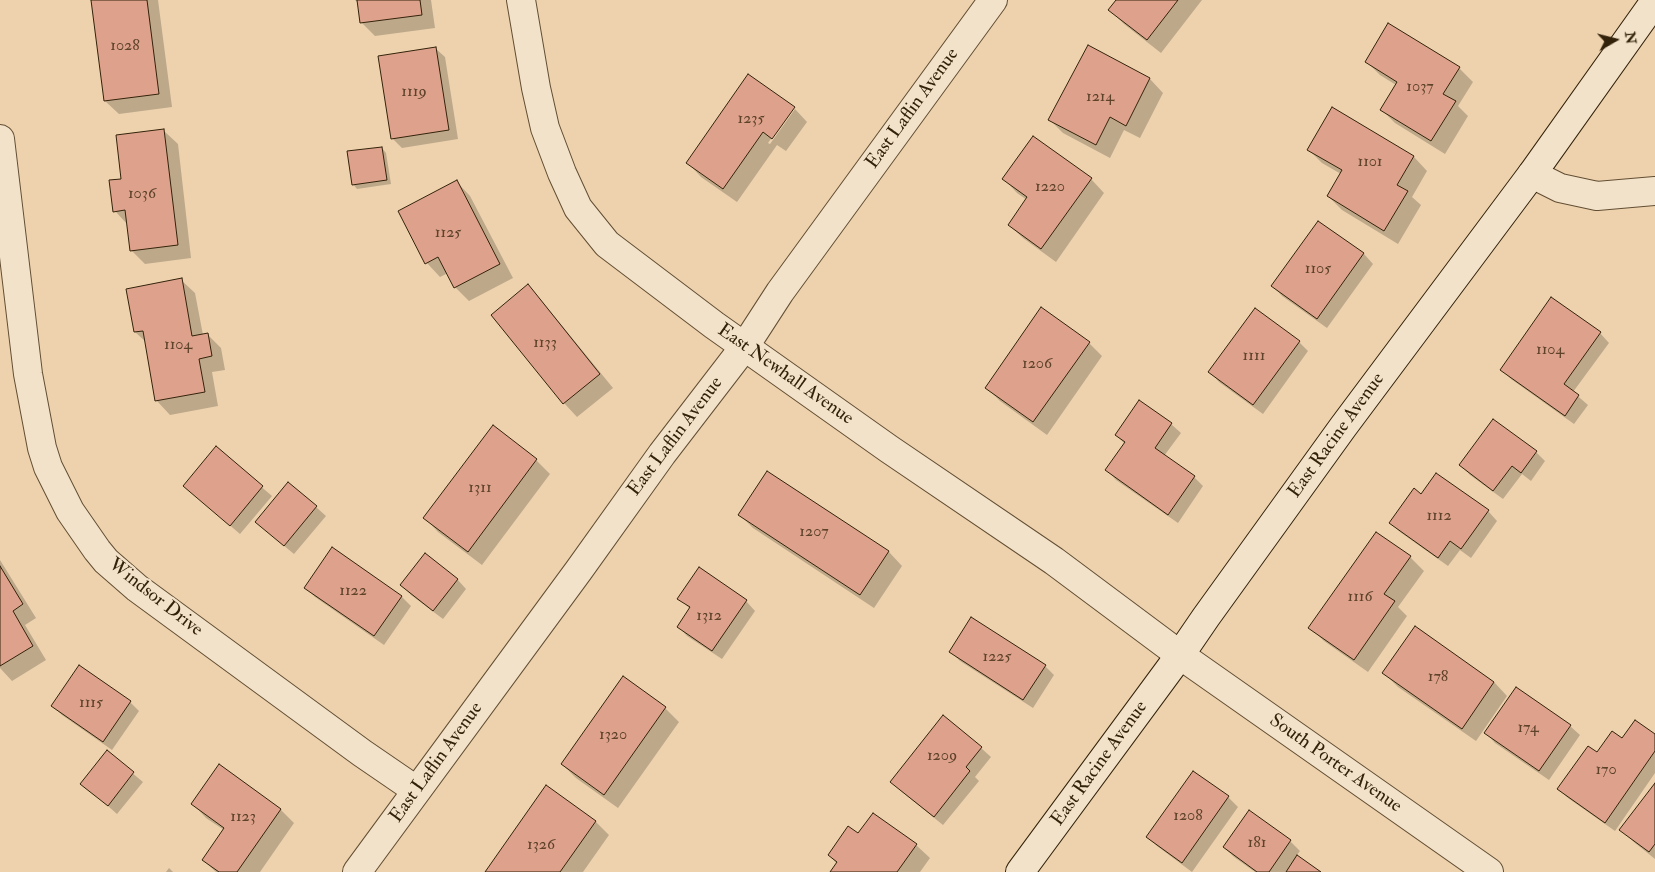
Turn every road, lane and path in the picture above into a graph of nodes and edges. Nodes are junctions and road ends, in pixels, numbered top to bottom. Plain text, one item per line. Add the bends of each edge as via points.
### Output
1 (522, 0) edge
2 (993, 0) edge
3 (1655, 1) edge
4 (0, 139) edge
5 (1532, 174) junction
6 (1655, 191) edge
7 (744, 346) junction
8 (1180, 655) junction
9 (416, 790) junction
10 (357, 872) edge
11 (1020, 872) edge
12 (1489, 872) edge

1 - 7 street, East Newhall Avenue via 545,128 578,208 607,244
2 - 7 street, East Laflin Avenue
3 - 5 street, East Racine Avenue
4 - 9 street, Windsor Drive via 33,402 48,467 70,511 106,561 137,588
5 - 6 street via 1560,188 1597,196
5 - 8 street, East Racine Avenue via 1343,427
7 - 8 street, East Newhall Avenue via 1054,562
7 - 9 street, East Laflin Avenue
8 - 11 street, East Racine Avenue
8 - 12 street, South Porter Avenue
9 - 10 street, East Laflin Avenue

